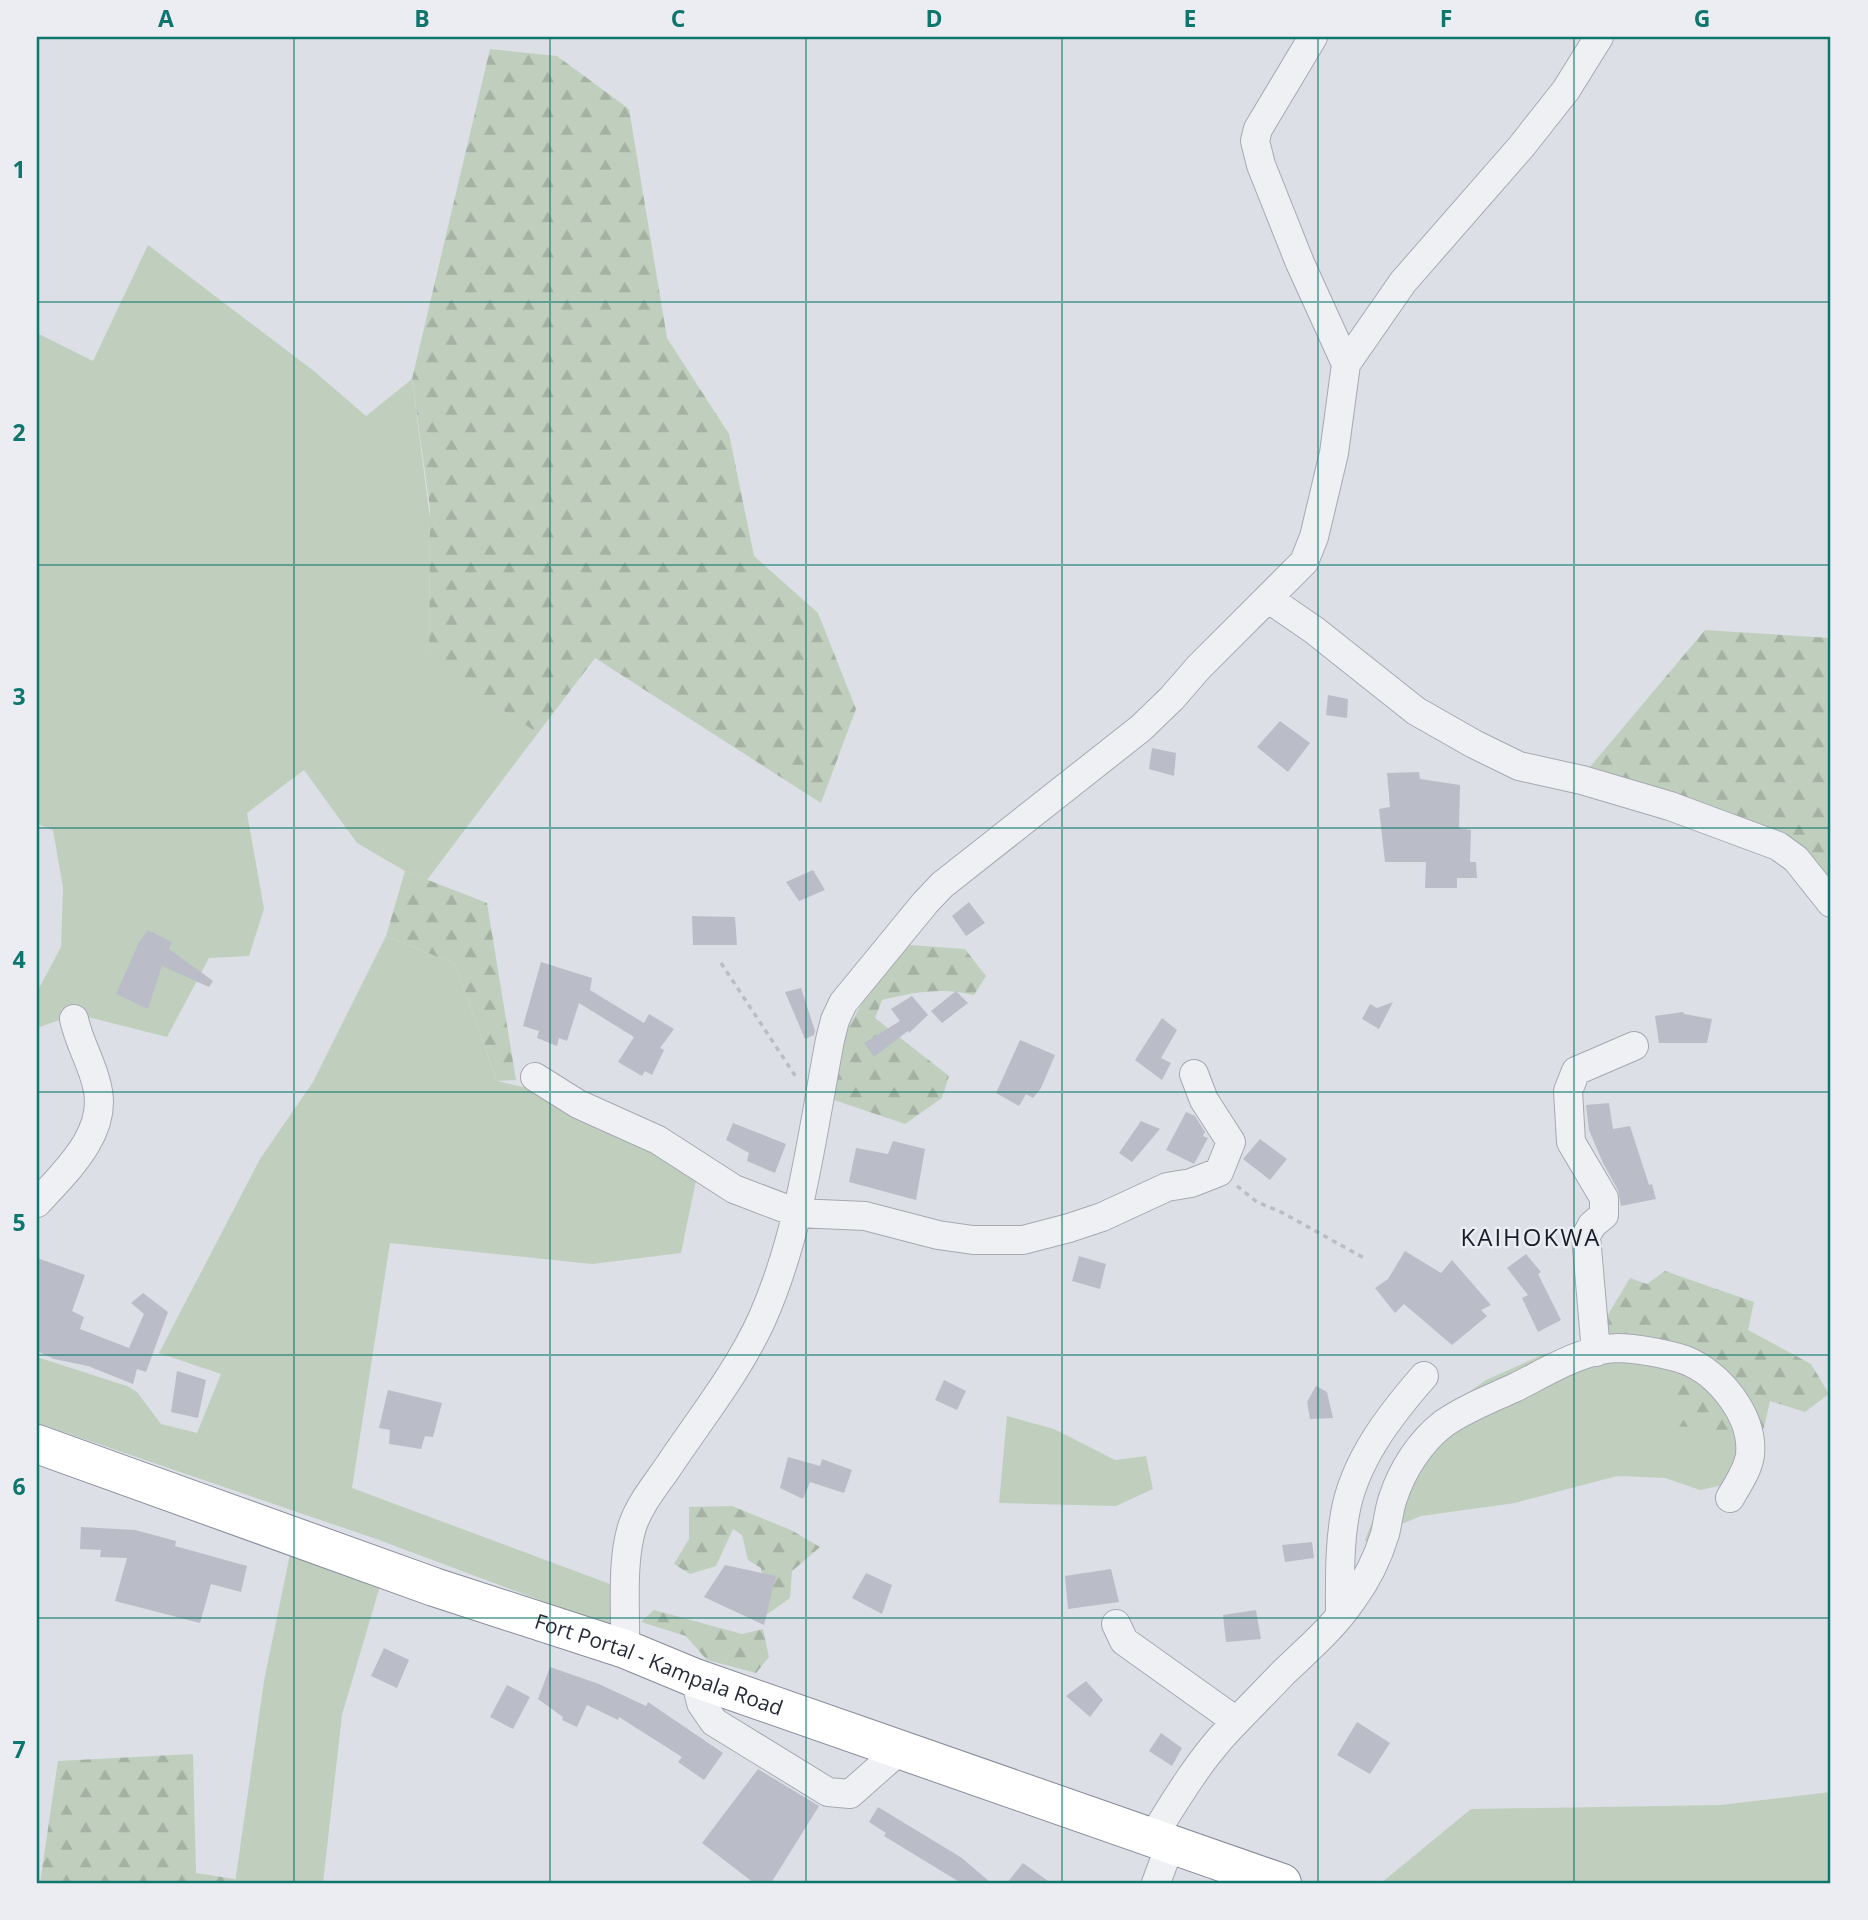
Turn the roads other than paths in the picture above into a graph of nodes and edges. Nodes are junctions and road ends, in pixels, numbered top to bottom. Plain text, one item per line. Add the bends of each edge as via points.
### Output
1 (1313, 37) edge
2 (1599, 37) edge
3 (1346, 364) junction
4 (1269, 599) junction
5 (1831, 903) edge
6 (74, 1019) dead end
7 (1634, 1046) dead end
8 (1194, 1074) dead end
9 (535, 1077) dead end
10 (37, 1203) edge
11 (797, 1213) junction
12 (1596, 1352) junction
13 (1424, 1376) dead end
14 (37, 1444) edge
15 (1730, 1497) dead end
16 (1340, 1616) junction
17 (1116, 1624) dead end
18 (625, 1649) junction
19 (695, 1678) junction
20 (1236, 1721) junction
21 (902, 1748) junction
22 (1161, 1842) junction
23 (1156, 1883) edge
24 (1282, 1883) edge

1 - 3 street via 1255,141 1300,263
2 - 3 street via 1566,90 1402,282
3 - 4 street via 1334,453 1314,537 1304,562
4 - 5 street via 1416,711 1474,744 1519,766 1670,806 1778,846 1796,859
4 - 11 street via 1142,728 942,885 844,1003 832,1030
6 - 10 street via 98,1087 99,1108 82,1151
7 - 12 street via 1576,1071 1568,1091 1570,1142 1604,1198 1604,1215 1587,1236
8 - 11 street via 1231,1142 1220,1172 1167,1187 1102,1217 1023,1240 973,1240 864,1216
9 - 11 street via 578,1104 658,1140 734,1189
11 - 18 street via 780,1275 751,1342 633,1523 628,1545
12 - 15 street via 1633,1349 1684,1360 1717,1381 1747,1426 1750,1454
12 - 16 street via 1473,1407 1430,1437 1401,1477 1370,1571
13 - 16 street via 1398,1406 1358,1469 1345,1512
14 - 18 highway, Fort Portal - Kampala Road via 434,1587
16 - 20 street
17 - 20 street via 1124,1641
18 - 19 highway, Fort Portal - Kampala Road
19 - 21 highway, Fort Portal - Kampala Road
19 - 21 street via 701,1703 714,1722 828,1792 850,1794
20 - 22 street via 1185,1784
21 - 22 highway, Fort Portal - Kampala Road
22 - 23 street
22 - 24 highway, Fort Portal - Kampala Road

